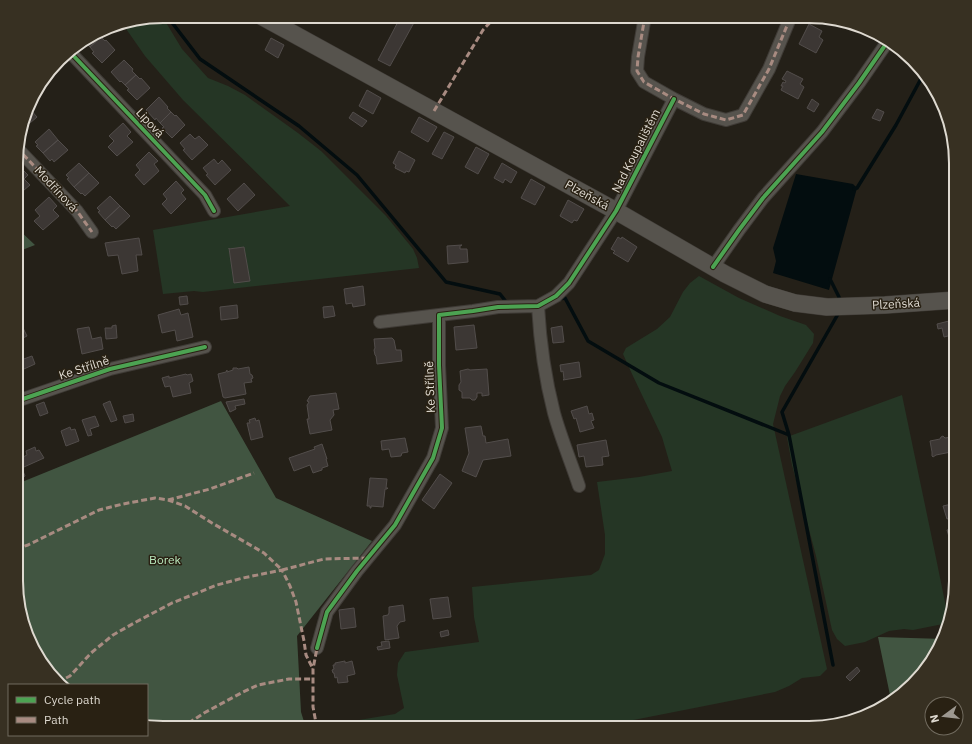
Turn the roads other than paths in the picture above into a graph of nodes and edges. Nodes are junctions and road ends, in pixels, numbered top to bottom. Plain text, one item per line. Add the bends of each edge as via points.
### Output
1 (276, 23) edge
2 (644, 23) edge
3 (788, 23) edge
4 (885, 46) edge
5 (74, 56) edge
6 (674, 99) junction
7 (23, 155) edge
8 (214, 211) dead end
9 (616, 211) junction
10 (92, 232) dead end
11 (713, 267) junction
12 (949, 301) edge
13 (538, 306) junction
14 (439, 315) junction
15 (380, 322) dead end
16 (206, 347) dead end
17 (23, 399) edge
18 (578, 486) dead end
19 (317, 648) dead end

1 - 9 main road, Plzeňská
2 - 6 street, Nad Koupalištěm via 637,71 644,82
3 - 6 street, Nad Koupalištěm via 769,69 743,115 726,120 704,114
4 - 11 street via 822,132 763,198
5 - 8 street, Lipová via 205,195
6 - 9 street, Nad Koupalištěm
7 - 10 street, Modřínová via 77,211
9 - 11 main road, Plzeňská
9 - 13 street via 569,283 556,296
11 - 12 main road, Plzeňská via 765,294 795,303 827,307 885,306
13 - 14 street via 498,307
13 - 18 street via 546,378
14 - 15 street
14 - 19 street, Ke Střílně via 442,428 433,458 395,525 327,612
16 - 17 street, Ke Střílně via 110,370

